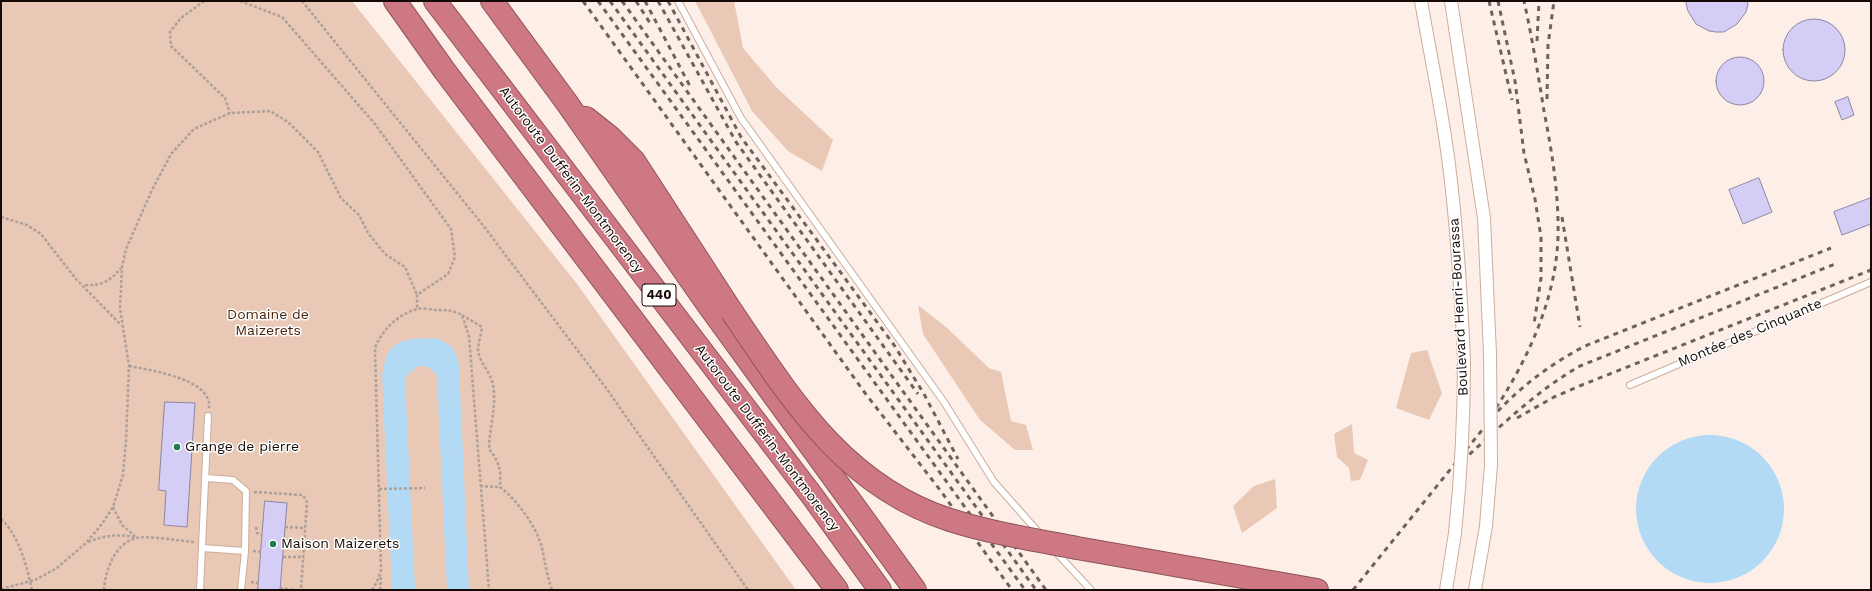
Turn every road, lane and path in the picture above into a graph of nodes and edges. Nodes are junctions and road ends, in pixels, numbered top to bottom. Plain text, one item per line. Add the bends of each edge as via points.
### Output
1 (204, 1) edge
2 (240, 1) edge
3 (302, 1) edge
4 (386, 1) edge
5 (395, 1) edge
6 (435, 1) edge
7 (492, 1) edge
8 (678, 1) edge
9 (1421, 1) edge
10 (1451, 1) edge
11 (444, 70) junction
12 (567, 103) junction
13 (230, 113) junction
14 (1, 217) edge
15 (122, 267) junction
16 (1871, 282) edge
17 (84, 285) junction
18 (417, 296) junction
19 (417, 309) junction
20 (462, 315) junction
21 (122, 325) junction
22 (129, 366) junction
23 (1630, 385) dead end
24 (208, 416) joint
25 (205, 478) junction
26 (480, 486) junction
27 (500, 487) junction
28 (425, 488) dead end
29 (379, 489) junction
30 (246, 491) junction
31 (113, 507) junction
32 (1, 519) edge
33 (285, 527) dead end
34 (305, 528) junction
35 (137, 537) junction
36 (797, 537) junction
37 (86, 543) junction
38 (202, 545) junction
39 (245, 551) junction
40 (283, 557) dead end
41 (304, 557) junction
42 (381, 570) junction
43 (30, 581) junction
44 (280, 588) dead end
45 (1, 589) edge
46 (32, 590) edge
47 (104, 590) edge
48 (200, 590) edge
49 (242, 590) edge
50 (293, 590) edge
51 (302, 590) edge
52 (372, 590) edge
53 (380, 590) edge
54 (489, 590) edge
55 (552, 590) edge
56 (748, 590) edge
57 (827, 590) edge
58 (837, 590) edge
59 (880, 590) edge
60 (915, 590) edge
61 (1091, 590) edge
62 (1317, 590) edge
63 (1446, 590) edge
64 (1475, 590) edge

1 - 13 path via 181,18 170,32 171,46 226,98
2 - 18 path via 282,18 375,124 451,229 454,257 448,274
3 - 56 path via 482,224 606,388
4 - 11 highway
5 - 11 highway, 440
6 - 59 highway, Autoroute Dufferin-Montmorency / 440 via 808,491
7 - 12 highway
8 - 61 lane via 741,118 944,402 994,482
9 - 63 street, Boulevard Henri-Bourassa, bridge via 1448,155 1461,291 1464,360 1461,474
10 - 64 street, Boulevard Henri-Bourassa, bridge via 1484,218 1490,354 1491,465 1486,526
11 - 36 highway, 440
12 - 60 highway via 706,302
12 - 62 highway, bridge via 610,137 634,161 732,312 807,418 844,458 886,491 912,505 950,520 985,529 1077,548
13 - 15 path via 194,129 171,154 131,236
13 - 18 path via 270,112 288,122 318,152 341,198 359,215 368,233 385,254 405,267
14 - 17 path via 27,225 41,234 76,279
15 - 17 path via 98,286
15 - 21 path
16 - 23 lane, Montée des Cinquante
17 - 21 path
18 - 19 path
19 - 20 path via 453,310
19 - 29 path via 386,328 375,348
20 - 26 path via 469,336
20 - 27 path via 482,327 478,350 493,385 489,449 497,460 501,473
21 - 22 path
22 - 24 path via 187,381 206,395 210,404
22 - 31 path via 123,475
24 - 25 lane
25 - 30 lane via 234,480
25 - 38 lane
26 - 27 path
26 - 54 path
27 - 55 path via 513,497 528,518 542,546
28 - 29 path
29 - 42 path
30 - 34 path via 303,495 307,502
30 - 39 lane
31 - 35 path via 122,525
31 - 37 path
32 - 43 path via 18,546
33 - 34 path
34 - 41 path
35 - 37 path via 112,535
35 - 38 path
35 - 47 path via 128,541 112,559 107,570
36 - 57 highway
36 - 58 highway, 440
37 - 43 path via 57,568
38 - 39 lane
38 - 48 lane
39 - 49 lane
40 - 41 path
41 - 51 path
42 - 52 path
42 - 53 path
43 - 45 path
43 - 46 path
44 - 50 path

